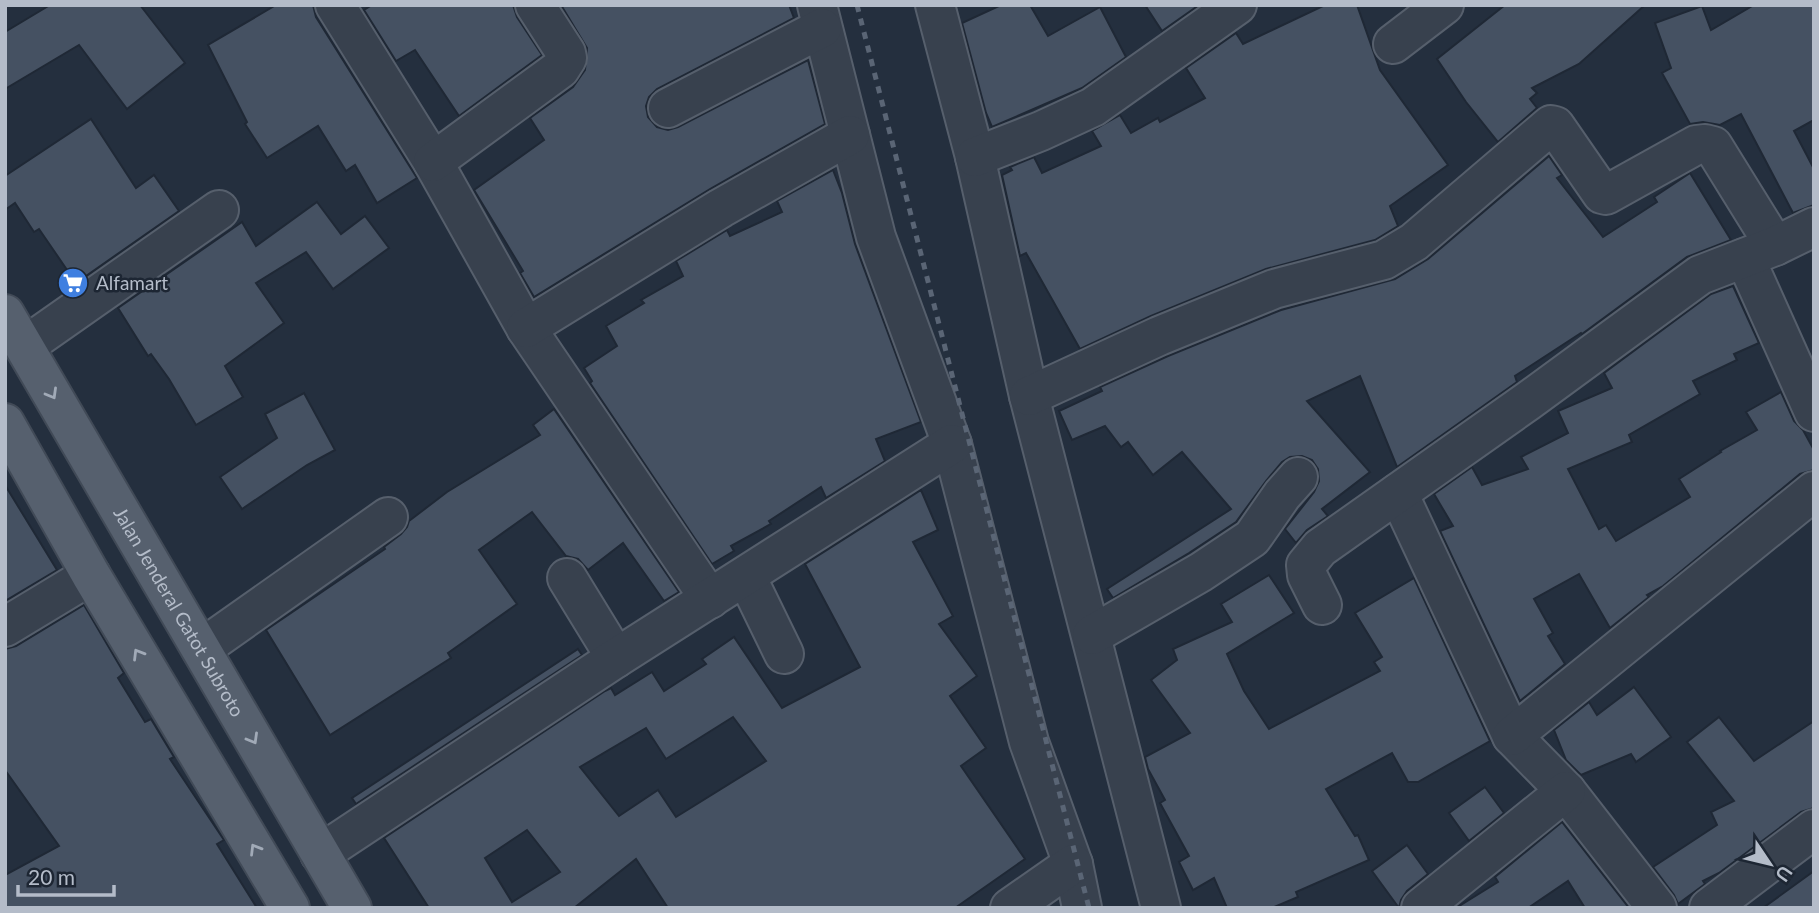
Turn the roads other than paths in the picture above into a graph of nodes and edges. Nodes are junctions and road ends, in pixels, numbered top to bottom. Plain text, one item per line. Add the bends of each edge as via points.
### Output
1 (335, 5) edge
2 (535, 5) edge
3 (935, 5) edge
4 (1237, 5) edge
5 (1444, 5) edge
6 (819, 16) edge
7 (1393, 44) dead end
8 (668, 108) dead end
9 (850, 135) junction
10 (975, 157) junction
11 (433, 162) junction
12 (219, 210) dead end
13 (1814, 227) edge
14 (1760, 252) junction
15 (11, 324) edge
16 (526, 328) junction
17 (1029, 396) junction
18 (1814, 412) edge
19 (5, 423) edge
20 (952, 444) junction
21 (1298, 477) dead end
22 (1814, 491) edge
23 (1398, 493) junction
24 (388, 517) dead end
25 (91, 575) junction
26 (746, 576) junction
27 (566, 578) dead end
28 (710, 599) junction
29 (1322, 605) dead end
30 (5, 627) edge
31 (1092, 635) junction
32 (201, 649) junction
33 (784, 654) dead end
34 (616, 658) junction
35 (1512, 736) junction
36 (1566, 791) junction
37 (1814, 829) edge
38 (320, 854) junction
39 (1073, 864) junction
40 (290, 908) edge
41 (352, 908) edge
42 (1010, 908) edge
43 (1082, 908) edge
44 (1161, 908) edge
45 (1421, 908) edge
46 (1657, 908) edge
47 (1709, 908) edge

1 - 11 street
2 - 11 street via 566,53 565,63
3 - 10 street
4 - 10 street via 1093,107
5 - 7 street
6 - 8 street
6 - 9 street
9 - 16 street
9 - 20 street via 876,237
10 - 17 street
11 - 16 street
12 - 15 street
13 - 14 street
14 - 17 street via 1713,146 1696,145 1606,195 1551,125 1413,242 1384,260 1274,289
14 - 18 street
14 - 23 street via 1700,275
15 -> 32 main road, Jalan Jenderal Gatot Subroto
16 - 28 street
17 - 31 street
19 - 25 main road
20 - 26 street
20 - 39 street via 1029,742
21 - 31 street via 1252,538
22 - 35 street
23 - 29 street via 1320,548 1306,565
23 - 35 street
24 - 32 street
25 - 30 street
40 -> 25 main road
26 - 28 street
26 - 33 street
27 - 34 street
28 - 34 street
31 - 44 street
32 -> 38 main road, Jalan Jenderal Gatot Subroto
34 - 38 street
35 - 36 street
36 - 45 street
36 - 46 street
37 - 47 street
38 - 41 main road, Jalan Jenderal Gatot Subroto
39 - 42 street
39 - 43 street

